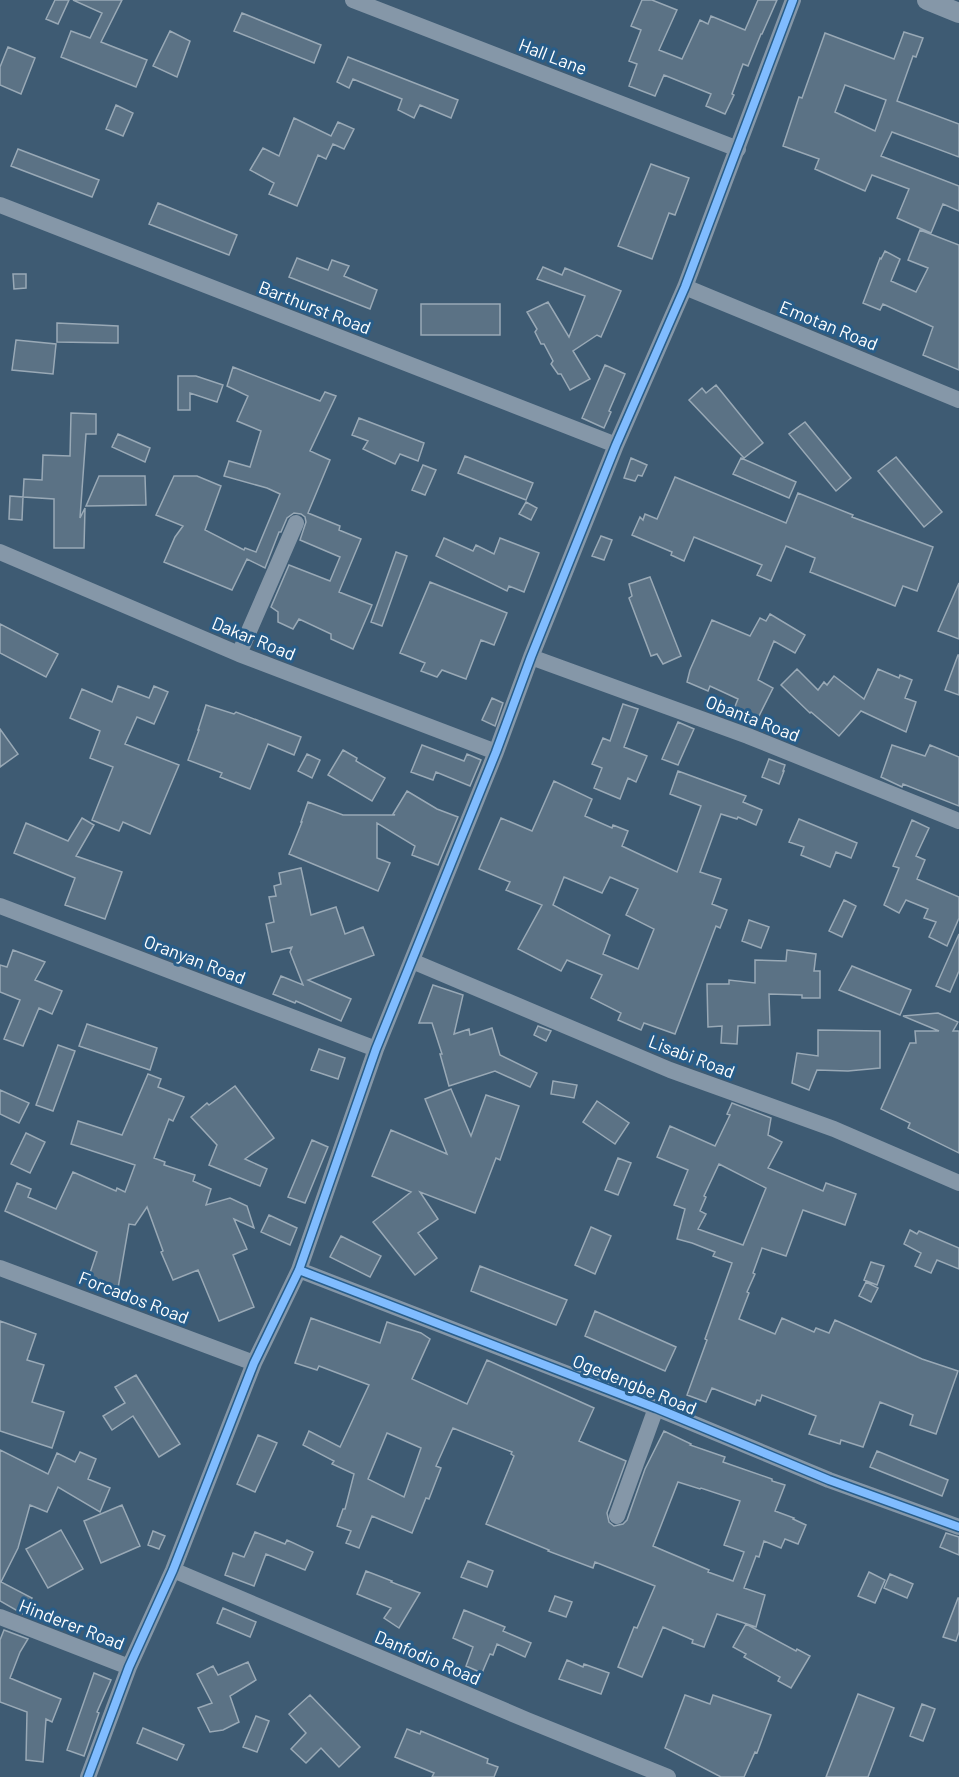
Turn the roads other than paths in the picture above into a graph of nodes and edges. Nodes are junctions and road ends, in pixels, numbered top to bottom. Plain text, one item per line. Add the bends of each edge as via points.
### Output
1 (353, 0) edge
2 (793, 0) edge
3 (927, 0) edge
4 (959, 13) edge
5 (738, 148) junction
6 (0, 206) edge
7 (685, 287) junction
8 (959, 400) edge
9 (616, 445) junction
10 (296, 523) dead end
11 (0, 552) edge
12 (239, 654) junction
13 (531, 657) junction
14 (496, 752) junction
15 (959, 821) edge
16 (0, 906) edge
17 (412, 961) junction
18 (376, 1049) junction
19 (959, 1183) edge
20 (0, 1268) edge
21 (299, 1270) junction
22 (254, 1364) junction
23 (656, 1408) junction
24 (617, 1516) dead end
25 (959, 1527) edge
26 (173, 1570) junction
27 (0, 1617) edge
28 (129, 1667) junction
29 (88, 1777) edge
30 (668, 1777) edge

1 - 5 street, Hall Lane
2 - 5 street
3 - 4 street
5 - 7 street
6 - 9 street, Barthurst Road
7 - 8 street, Emotan Road
7 - 9 street
9 - 13 street
10 - 12 street
11 - 12 street, Dakar Road
12 - 14 street, Dakar Road
13 - 14 street
13 - 15 street, Obanta Road via 748,736
14 - 17 street
16 - 18 street, Oranyan Road
17 - 18 street
17 - 19 street, Lisabi Road via 670,1070 834,1130
18 - 21 street
20 - 22 street, Forcados Road
21 - 22 street
21 - 23 street, Ogedengbe Road
22 - 26 street
23 - 24 street
23 - 25 street, Ogedengbe Road via 829,1480
26 - 28 street
26 - 30 street, Danfodio Road
27 - 28 street, Hinderer Road
28 - 29 street

